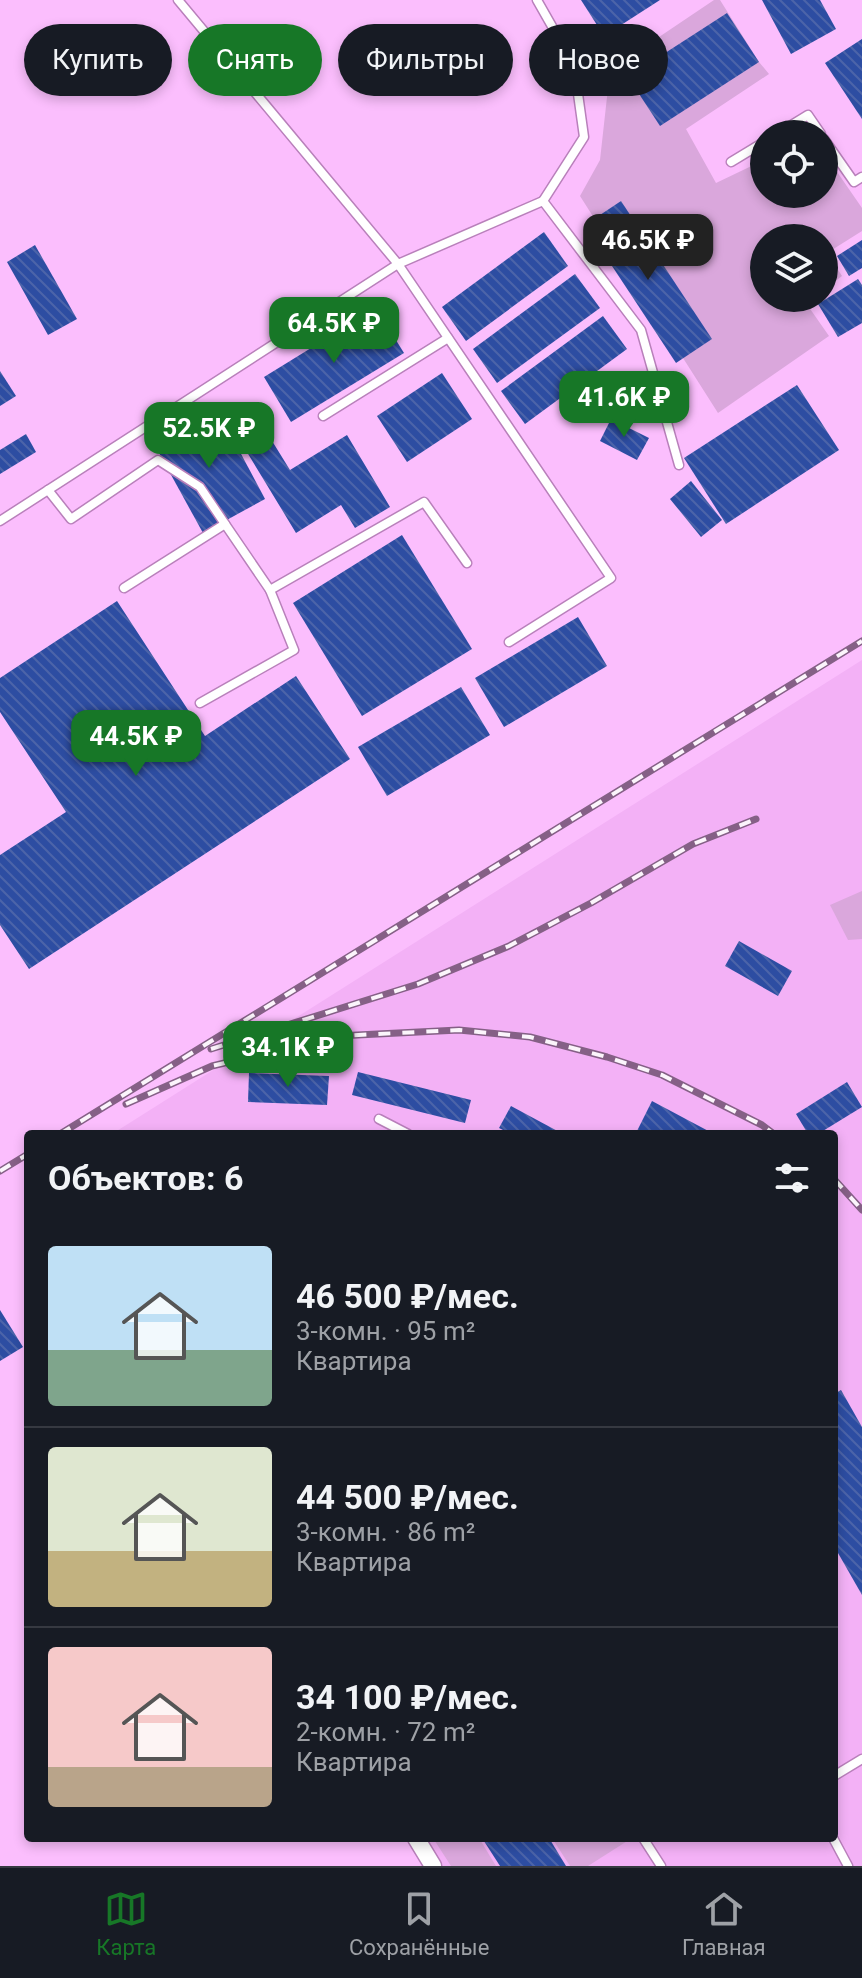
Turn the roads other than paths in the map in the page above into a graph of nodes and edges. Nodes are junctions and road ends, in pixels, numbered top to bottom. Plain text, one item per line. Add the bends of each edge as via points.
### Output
1 (178, 0) edge
2 (537, 0) edge
3 (750, 150) edge
4 (838, 159) edge
5 (731, 162) dead end
6 (862, 177) edge
7 (543, 201) junction
8 (398, 264) junction
9 (448, 338) junction
10 (323, 416) dead end
11 (679, 465) dead end
12 (48, 490) junction
13 (0, 521) edge
14 (225, 524) junction
15 (467, 563) dead end
16 (124, 588) dead end
17 (270, 590) junction
18 (509, 642) dead end
19 (200, 703) dead end
20 (379, 1119) dead end
21 (400, 1130) edge
22 (862, 1759) edge
23 (838, 1774) edge
24 (418, 1842) edge
25 (646, 1842) edge
26 (835, 1842) edge
27 (433, 1866) edge
28 (661, 1866) edge
29 (848, 1866) edge

1 - 8 lane
2 - 7 lane via 574,65 584,137
3 - 5 lane
4 - 6 lane via 854,182
7 - 8 lane
7 - 11 lane via 641,330
8 - 9 lane
8 - 12 lane
9 - 10 lane
9 - 18 lane via 611,578
12 - 13 lane
12 - 14 lane via 71,519 158,460 200,487
14 - 16 lane
14 - 17 lane
15 - 17 lane via 424,502
17 - 19 lane via 294,650
20 - 21 lane
22 - 23 lane
24 - 27 street
25 - 28 lane
26 - 29 lane

